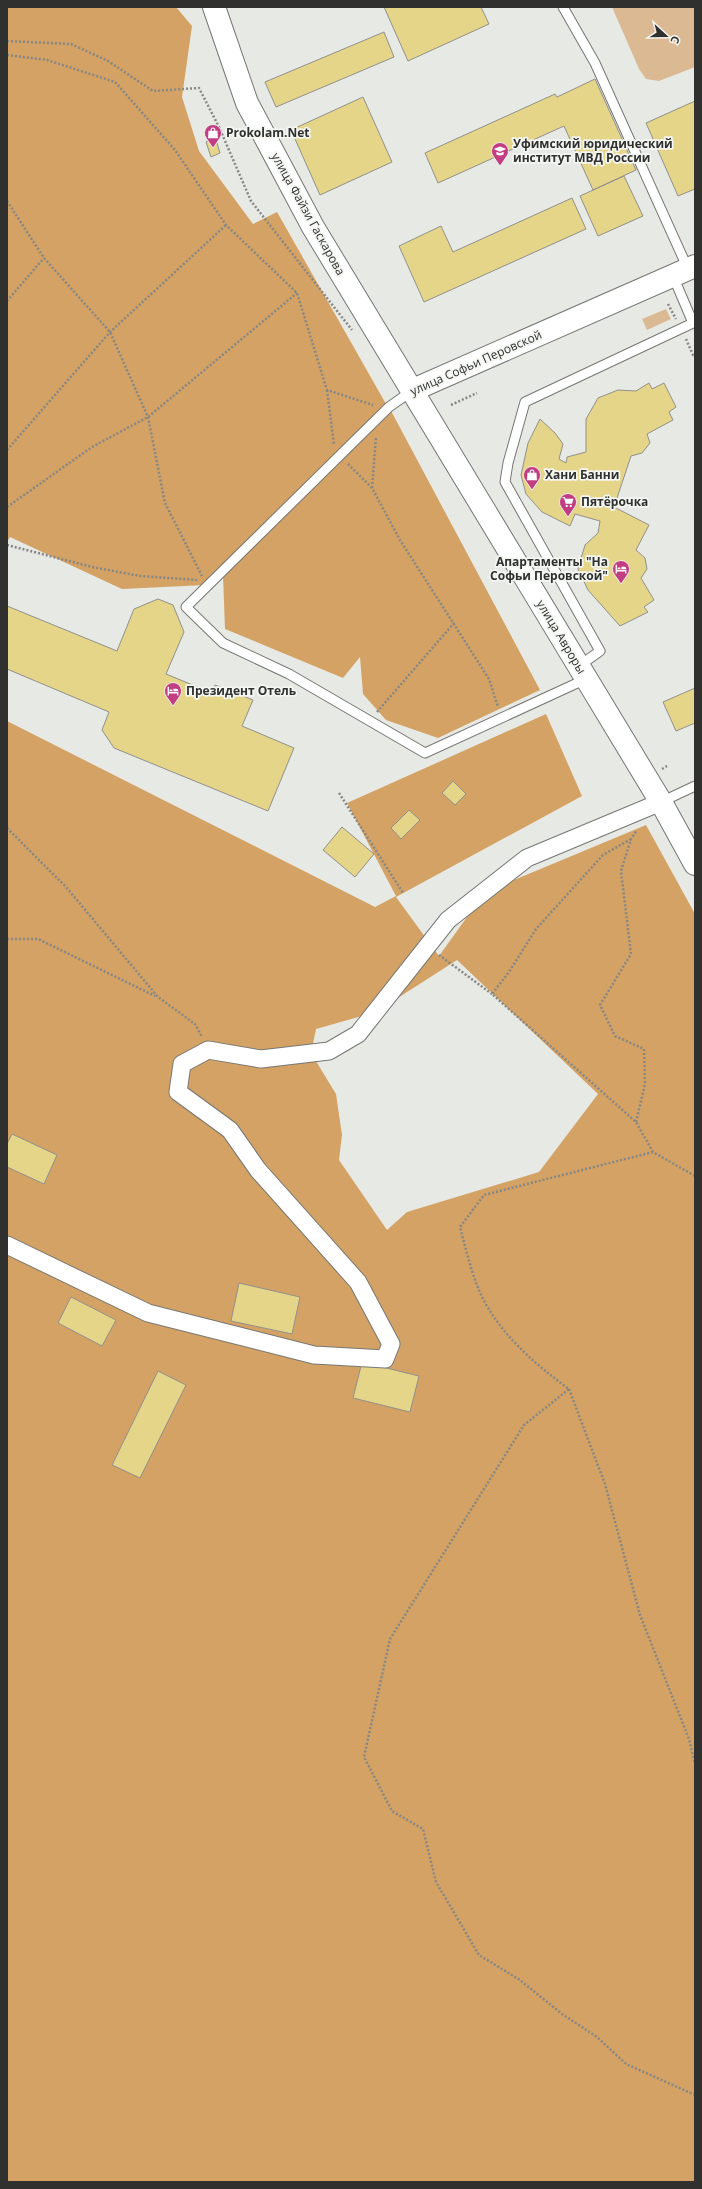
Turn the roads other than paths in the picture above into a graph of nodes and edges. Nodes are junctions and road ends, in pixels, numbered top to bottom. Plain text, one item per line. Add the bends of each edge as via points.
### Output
1 (214, 7) edge
2 (563, 7) edge
3 (685, 271) edge
4 (412, 390) junction
5 (582, 672) junction
6 (695, 786) edge
7 (660, 802) junction
8 (695, 864) edge
9 (7, 1245) edge

1 - 4 street, улица Файзи Гаскарова via 247,103 313,227
2 - 3 lane via 595,63
3 - 4 street, улица Софьи Перовской
3 - 5 lane via 693,323 525,402 508,463 505,482 600,651
4 - 5 street, улица Авроры
4 - 5 lane, улица Софьи Перовской via 377,418 186,607 223,643 289,674 425,753 501,718
5 - 7 street, улица Авроры
6 - 7 lane
7 - 8 street, улица Авроры
7 - 9 street via 526,858 448,920 358,1034 329,1051 261,1059 208,1050 182,1064 178,1092 230,1130 258,1170 358,1282 392,1344 385,1359 314,1355 148,1313

